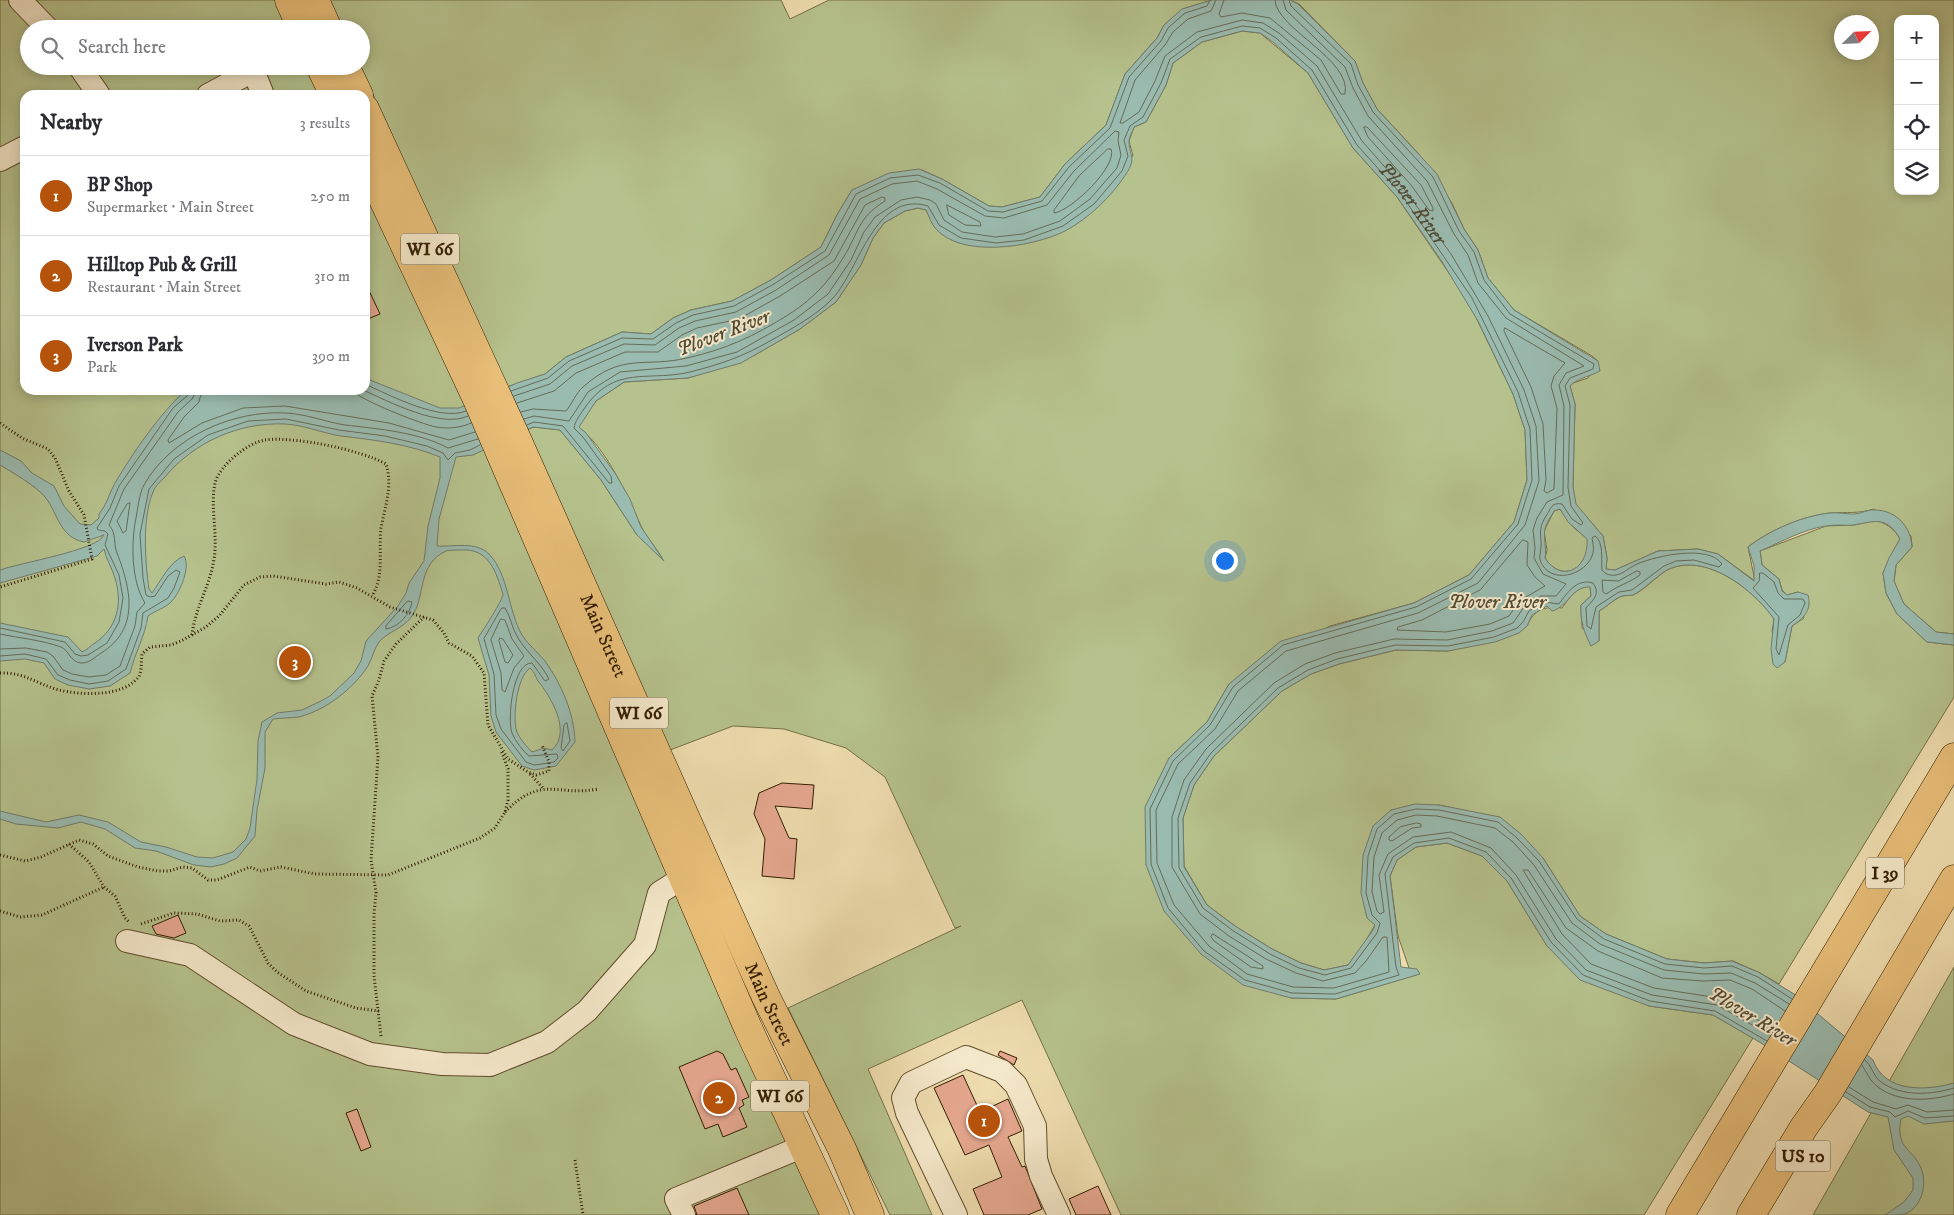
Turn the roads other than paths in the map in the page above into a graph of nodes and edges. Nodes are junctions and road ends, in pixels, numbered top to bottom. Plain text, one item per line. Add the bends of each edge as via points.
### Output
1 (20, 0) edge
2 (289, 0) edge
3 (315, 0) edge
4 (39, 20) edge
5 (298, 20) edge
6 (324, 20) edge
7 (85, 75) edge
8 (245, 75) edge
9 (255, 75) edge
10 (324, 75) edge
11 (350, 75) edge
12 (96, 90) edge
13 (217, 90) edge
14 (261, 90) edge
15 (332, 90) edge
16 (357, 90) edge
17 (370, 121) edge
18 (20, 150) edge
19 (0, 160) edge
20 (370, 171) edge
21 (485, 393) junction
22 (508, 443) junction
23 (1954, 757) edge
24 (684, 877) junction
25 (1954, 878) edge
26 (127, 942) dead end
27 (762, 988) junction
28 (736, 1000) junction
29 (1828, 1092) junction
30 (804, 1146) junction
31 (828, 1203) edge
32 (684, 1215) edge
33 (836, 1215) edge
34 (849, 1215) edge
35 (870, 1215) edge
36 (956, 1215) edge
37 (1059, 1215) edge
38 (1680, 1215) edge
39 (1751, 1215) edge
40 (1768, 1215) edge

1 - 4 lane
2 - 5 main road
3 - 6 main road
7 - 12 lane
8 - 13 lane
9 - 14 lane
10 - 15 main road
11 - 16 main road
17 - 21 main road, Main Street / WI 66
18 - 19 lane
20 - 21 main road, Main Street / WI 66
21 - 22 main road, Main Street / WI 66
22 - 24 main road, Main Street / WI 66
22 - 27 main road, Main Street / WI 66
23 - 38 main road, I 39
24 - 26 lane via 659,893 645,945 587,1011 547,1042 490,1065 442,1064 370,1054 294,1024 190,954
24 - 28 main road, Main Street / WI 66
25 - 29 main road
27 - 28 lane
27 - 35 main road, Main Street / WI 66 via 842,1149
28 - 30 main road, Main Street / WI 66
29 - 39 main road
29 - 40 main road, US 10 via 1816,1134
30 - 31 main road, Main Street / WI 66
30 - 32 lane via 676,1199
31 - 33 main road, Main Street / WI 66
31 - 34 main road
36 - 37 lane via 907,1113 903,1098 911,1083 966,1057 1002,1071 1016,1085 1034,1126 1041,1176

